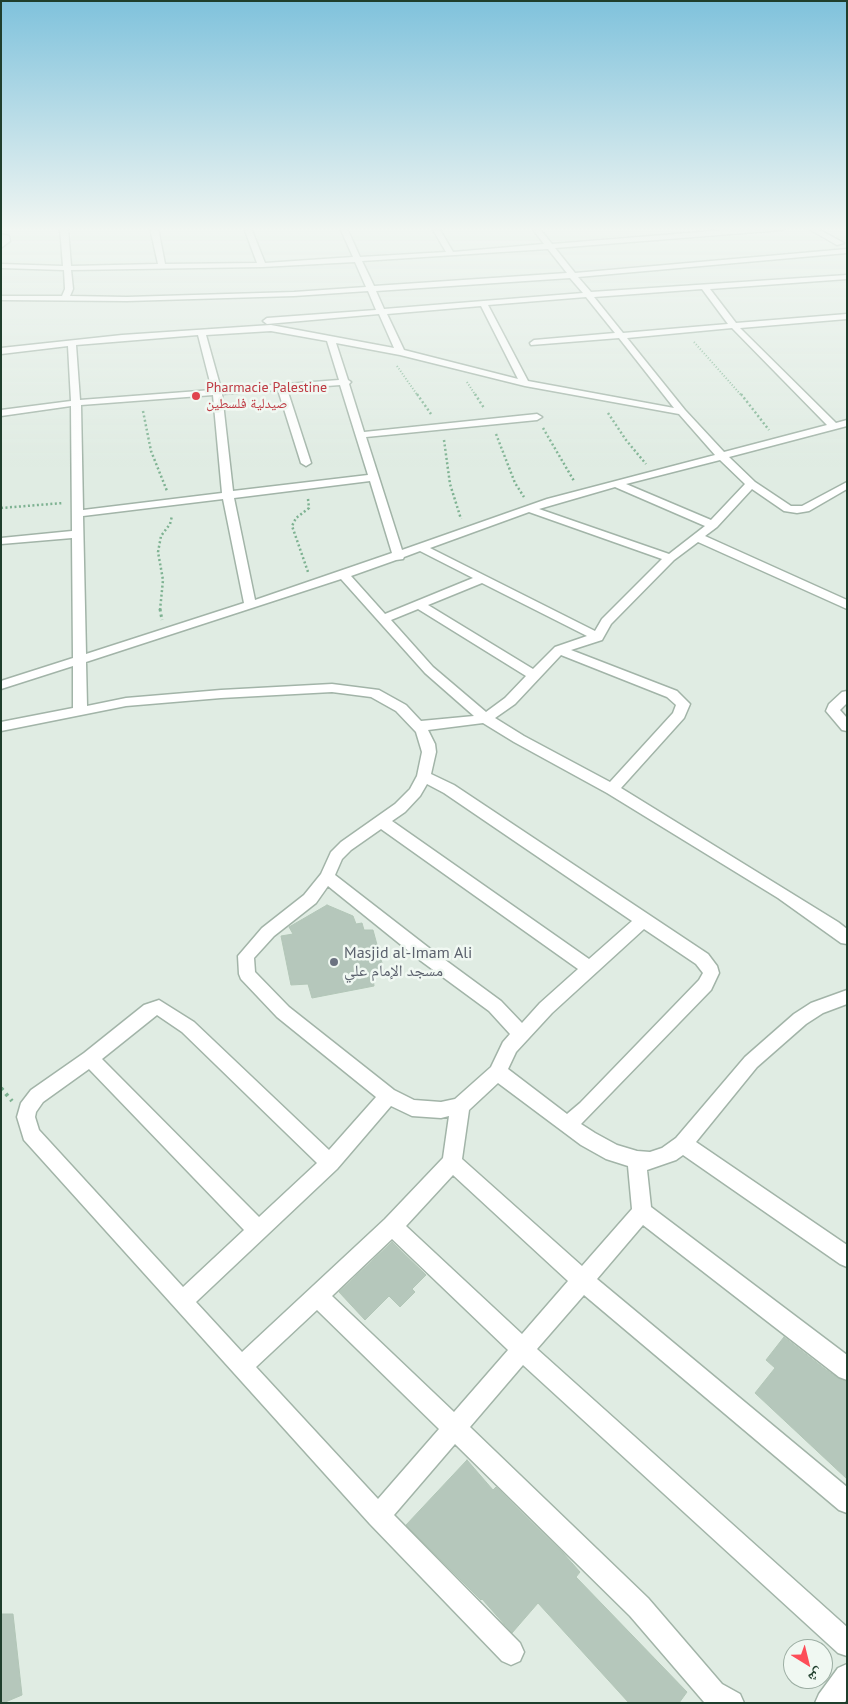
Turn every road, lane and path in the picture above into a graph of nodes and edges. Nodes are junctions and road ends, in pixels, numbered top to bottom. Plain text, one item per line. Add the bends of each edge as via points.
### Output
1 (253, 308) edge
2 (263, 308) junction
3 (380, 308) edge
4 (425, 308) edge
5 (485, 308) edge
6 (597, 308) edge
7 (720, 308) edge
8 (381, 311) junction
9 (847, 316) edge
10 (734, 326) junction
11 (684, 330) junction
12 (201, 332) junction
13 (620, 335) junction
14 (330, 338) junction
15 (72, 343) junction
16 (534, 343) dead end
17 (1, 351) edge
18 (400, 352) junction
19 (346, 382) junction
20 (525, 383) junction
21 (282, 387) junction
22 (217, 392) junction
23 (598, 398) junction
24 (76, 403) junction
25 (682, 412) junction
26 (1, 413) edge
27 (537, 417) joint
28 (847, 423) edge
29 (834, 427) junction
30 (362, 435) junction
31 (778, 442) junction
32 (723, 457) junction
33 (306, 463) dead end
34 (655, 475) junction
35 (375, 477) junction
36 (751, 484) junction
37 (847, 484) edge
38 (618, 485) junction
39 (306, 486) junction
40 (581, 494) junction
41 (228, 496) junction
42 (78, 501) junction
43 (1, 508) edge
44 (530, 509) junction
45 (77, 514) junction
46 (713, 525) junction
47 (76, 534) junction
48 (697, 537) junction
49 (1, 541) edge
50 (422, 548) junction
51 (399, 556) junction
52 (670, 558) junction
53 (344, 575) junction
54 (482, 579) junction
55 (313, 585) junction
56 (419, 604) junction
57 (847, 605) edge
58 (250, 606) junction
59 (383, 619) junction
60 (598, 637) junction
61 (559, 650) junction
62 (80, 660) junction
63 (533, 675) junction
64 (1, 684) edge
65 (847, 695) edge
66 (80, 711) junction
67 (484, 718) junction
68 (418, 726) junction
69 (1, 727) edge
70 (847, 727) edge
71 (424, 776) junction
72 (612, 789) junction
73 (381, 821) junction
74 (327, 877) junction
75 (643, 920) junction
76 (847, 938) edge
77 (589, 968) junction
78 (847, 997) edge
79 (521, 1036) junction
80 (90, 1058) junction
81 (498, 1072) junction
82 (388, 1096) junction
83 (460, 1106) junction
84 (567, 1125) junction
85 (683, 1144) junction
86 (637, 1160) junction
87 (452, 1162) junction
88 (330, 1163) junction
89 (642, 1212) junction
90 (392, 1226) junction
91 (258, 1230) junction
92 (847, 1257) edge
93 (583, 1281) junction
94 (318, 1296) junction
95 (182, 1302) junction
96 (522, 1349) junction
97 (242, 1366) junction
98 (847, 1369) edge
99 (453, 1428) junction
100 (847, 1502) edge
101 (378, 1516) junction
102 (847, 1644) edge
103 (511, 1652) dead end
104 (847, 1678) edge
105 (731, 1703) edge
106 (828, 1703) edge

1 - 2 street
2 - 8 street
2 - 12 street
2 - 14 street
3 - 8 street
4 - 8 street
5 - 20 street
6 - 13 street
7 - 10 street
8 - 18 street
9 - 10 street
10 - 11 street
10 - 29 street
11 - 13 street
11 - 31 path
12 - 15 street
12 - 22 street
13 - 16 street
13 - 25 street
14 - 18 street
14 - 19 street
15 - 17 street
15 - 24 street
18 - 20 street
19 - 21 street
19 - 30 street
20 - 23 street
21 - 22 street
21 - 33 street
22 - 24 street
22 - 41 street
23 - 25 street
23 - 34 path
24 - 26 street
24 - 42 street
25 - 32 street
27 - 30 street
27 - 40 path
28 - 29 street
29 - 31 street
30 - 35 street
31 - 32 street
32 - 34 street
32 - 36 street
34 - 38 street
35 - 39 street
35 - 51 street
36 - 37 street via 788,509 797,510
36 - 46 street
38 - 40 street
38 - 46 street
39 - 41 street
39 - 55 path via 309,508 296,518 292,526
40 - 44 street
41 - 45 street
41 - 58 street
42 - 43 path
42 - 45 street
44 - 50 street
44 - 52 street
45 - 47 street
46 - 48 street
47 - 49 street
47 - 62 street
48 - 52 street
48 - 57 street
50 - 51 street
50 - 54 street
51 - 53 street
52 - 60 street via 606,622
53 - 55 street
53 - 59 street
54 - 56 street
54 - 60 street
55 - 58 street
56 - 59 street
56 - 63 street
58 - 62 street
59 - 67 street via 429,670
60 - 61 street
61 - 63 street
61 - 72 street via 672,694 682,704 679,715
62 - 64 street
62 - 66 street
63 - 67 street via 510,700
65 - 70 street via 833,711
66 - 68 street via 135,701 332,688 374,693 401,708
66 - 69 street
67 - 68 street
67 - 72 street
68 - 71 street via 429,752
71 - 73 street via 400,808
71 - 75 street via 449,789
72 - 76 street via 783,894
73 - 74 street via 336,856
73 - 77 street
74 - 79 street via 495,1006
74 - 82 street via 310,899 250,950 246,956 247,974 283,1012
75 - 77 street
75 - 84 street via 702,959 710,966 711,973 708,981
77 - 79 street
78 - 85 street via 817,1008 800,1019 751,1062
79 - 81 street via 508,1047
80 - 88 street via 150,1010 159,1007 188,1027
80 - 91 street
80 - 95 street via 30,1104 26,1117 31,1134
81 - 83 street
81 - 84 street
82 - 83 street via 412,1108 441,1110
82 - 88 street
83 - 87 street
84 - 86 street via 613,1153
85 - 86 street via 656,1159
85 - 92 street
86 - 89 street
87 - 90 street
87 - 93 street
88 - 91 street
89 - 93 street
89 - 98 street
90 - 94 street
90 - 96 street
91 - 95 street
93 - 96 street
93 - 100 street
94 - 97 street
94 - 99 street
95 - 97 street
96 - 99 street
96 - 102 street
97 - 101 street
99 - 101 street
99 - 105 street via 639,1608 713,1693
101 - 103 street
104 - 106 street

